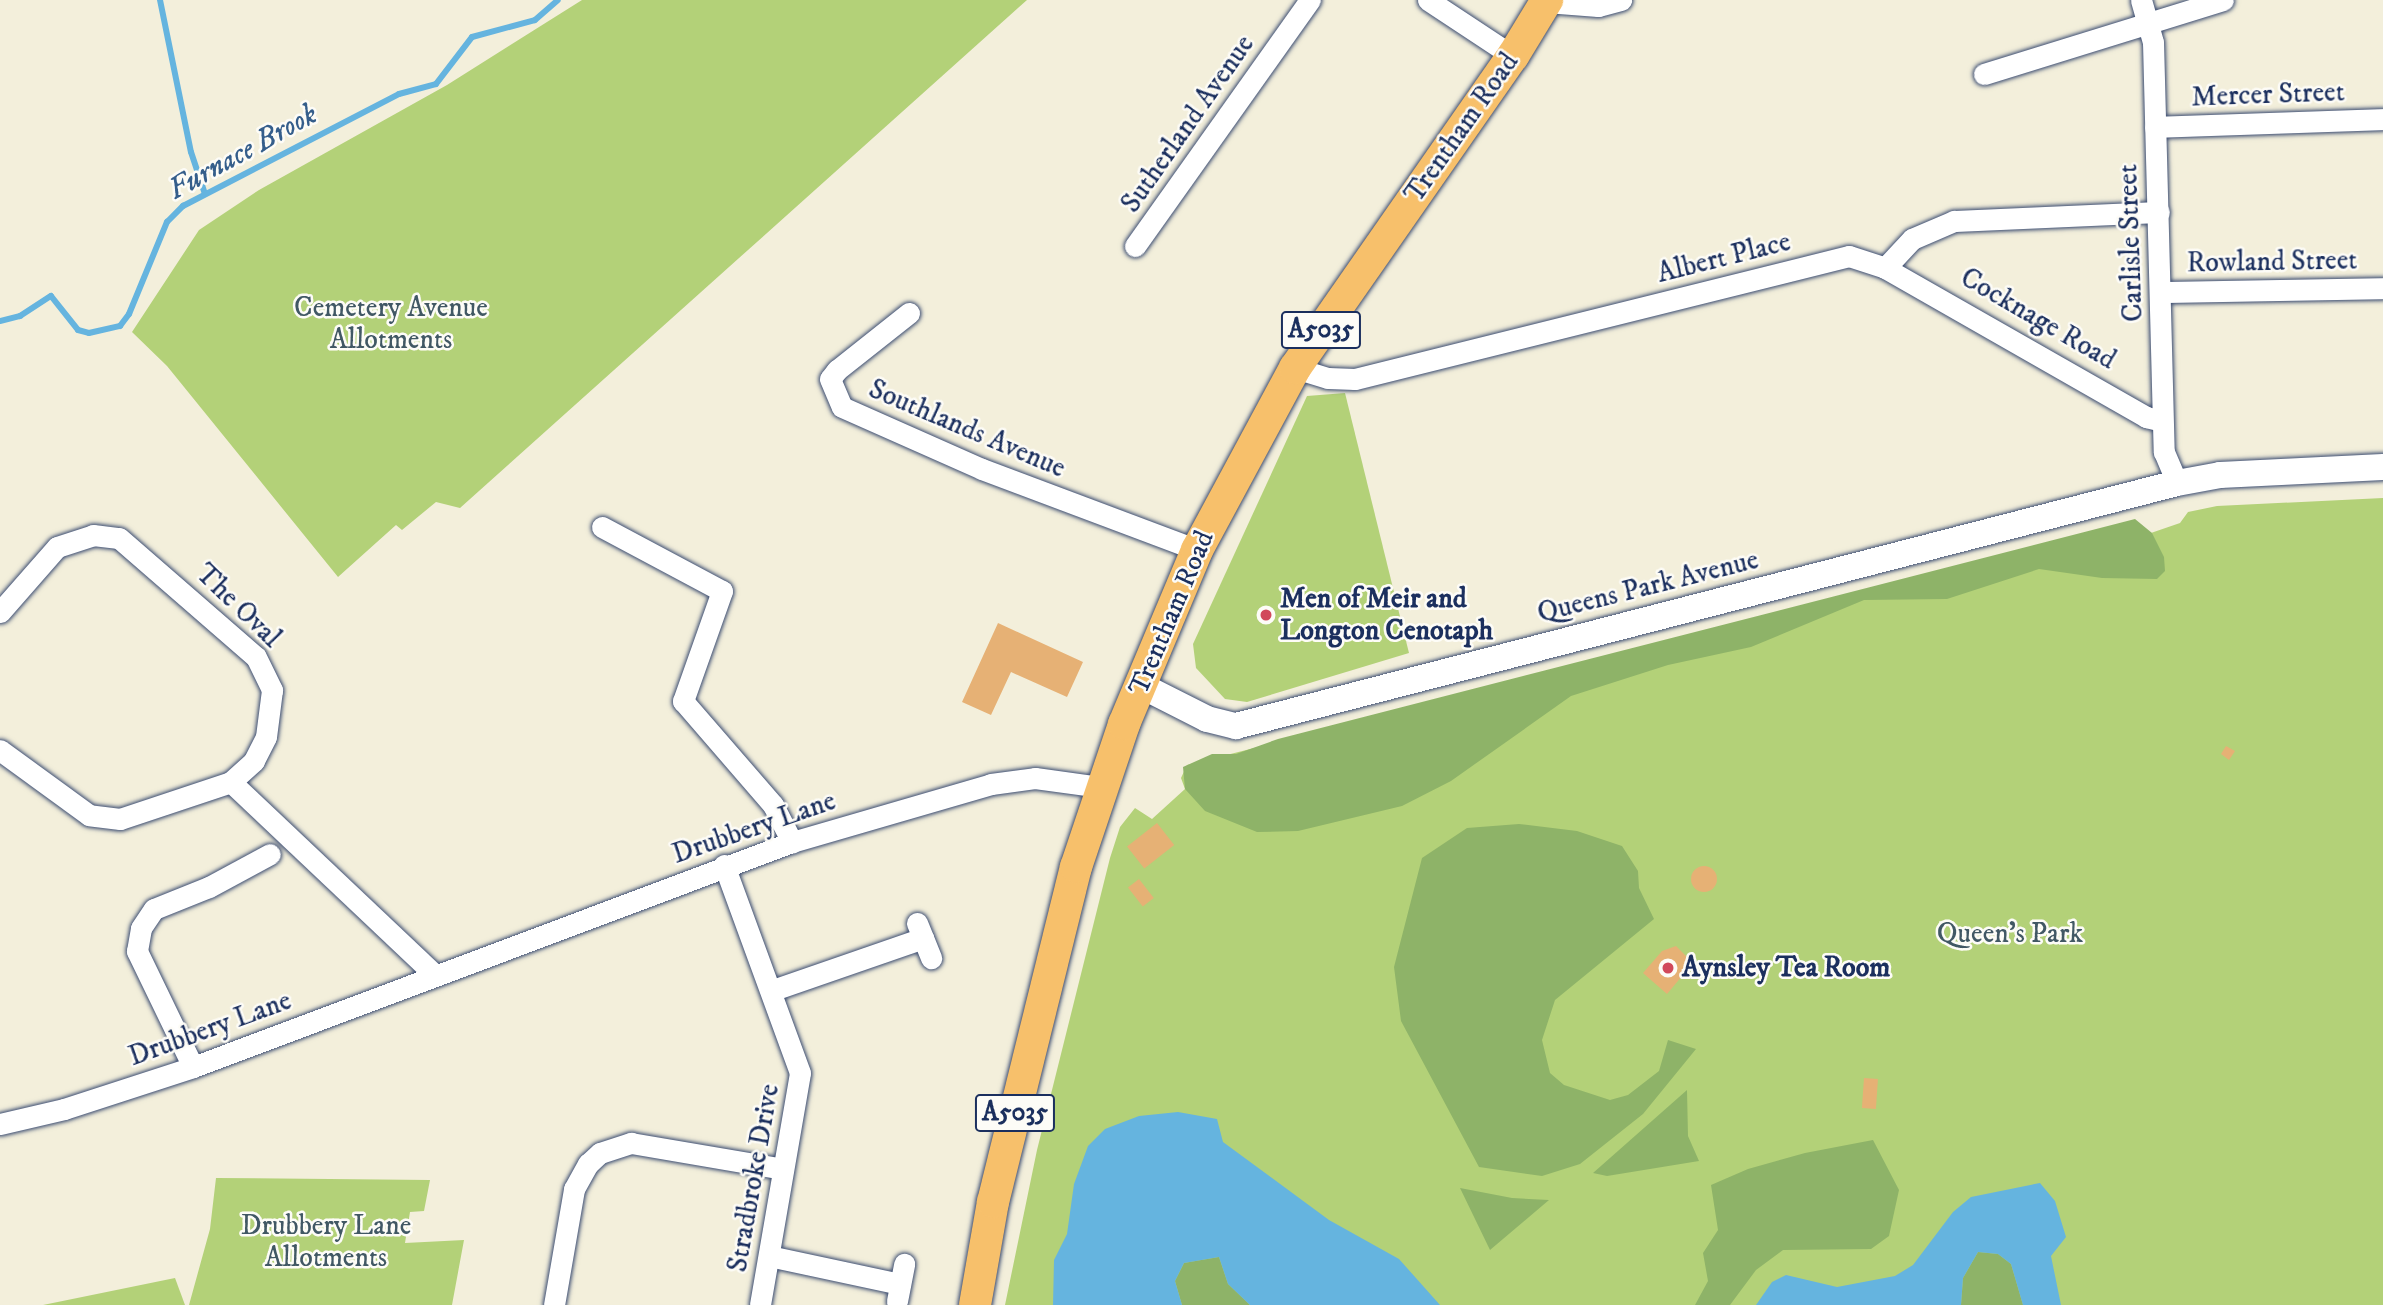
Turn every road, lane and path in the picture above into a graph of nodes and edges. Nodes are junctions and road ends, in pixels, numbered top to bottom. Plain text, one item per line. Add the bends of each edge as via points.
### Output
1 (1310, 0) edge
2 (1428, 0) edge
3 (1621, 0) edge
4 (2141, 0) edge
5 (2223, 0) edge
6 (1547, 1) edge
7 (2148, 23) junction
8 (1513, 56) junction
9 (1984, 74) dead end
10 (2383, 119) edge
11 (2155, 127) junction
12 (2159, 212) junction
13 (1135, 246) dead end
14 (1885, 268) junction
15 (2383, 288) edge
16 (2162, 292) junction
17 (909, 313) dead end
18 (1295, 368) junction
19 (2162, 421) junction
20 (2383, 467) edge
21 (2177, 483) junction
22 (602, 527) dead end
23 (1197, 550) junction
24 (0, 612) edge
25 (1140, 685) junction
26 (0, 750) edge
27 (232, 782) junction
28 (1101, 787) junction
29 (792, 842) junction
30 (270, 854) dead end
31 (723, 865) junction
32 (924, 940) dead end
33 (435, 975) junction
34 (773, 990) junction
35 (194, 1067) junction
36 (0, 1124) edge
37 (783, 1169) junction
38 (769, 1256) junction
39 (900, 1283) dead end
40 (554, 1305) edge
41 (760, 1305) edge
42 (975, 1305) edge

1 - 13 street, Sutherland Avenue
2 - 8 street
3 - 6 street via 1598,6
4 - 7 street, Carlisle Street
5 - 7 street
6 - 8 main road, Trentham Road / A5035
7 - 9 street
7 - 11 street, Carlisle Street
8 - 18 main road, Trentham Road / A5035
10 - 11 street, Mercer Street
11 - 12 street, Carlisle Street
12 - 14 street via 1954,220 1912,239
12 - 16 street, Carlisle Street
14 - 18 street, Albert Place via 1849,256 1355,379 1328,378
14 - 19 street, Cocknage Road via 2146,417
15 - 16 street, Rowland Street
16 - 19 street, Carlisle Street
17 - 23 street, Southlands Avenue via 830,379 842,407 982,469
18 - 23 main road, Trentham Road / A5035
19 - 21 street, Carlisle Street via 2164,453
20 - 21 street via 2220,475
21 - 25 street, Queens Park Avenue via 1236,726 1207,719
22 - 29 street via 722,591 683,702 773,805
23 - 25 main road, Trentham Road / A5035
24 - 27 street, The Oval via 57,547 93,536 119,538 132,546 256,657 270,679 272,712 266,737 254,761
25 - 28 main road, Trentham Road / A5035
26 - 27 street, The Oval via 75,807 103,820 120,819
27 - 33 street
28 - 29 street, Drubbery Lane via 1035,778 991,784
28 - 42 main road, Trentham Road / A5035 via 1058,935 993,1202
29 - 31 street, Drubbery Lane
30 - 35 street via 237,862 154,909 138,939 137,951
31 - 33 street, Drubbery Lane
31 - 34 street, Stradbroke Drive
32 - 34 street
33 - 35 street, Drubbery Lane
34 - 37 street, Stradbroke Drive via 800,1073
35 - 36 street, Drubbery Lane via 64,1109
37 - 38 street, Stradbroke Drive
37 - 40 street via 631,1143 600,1153 574,1189
38 - 39 street
38 - 41 street, Stradbroke Drive

